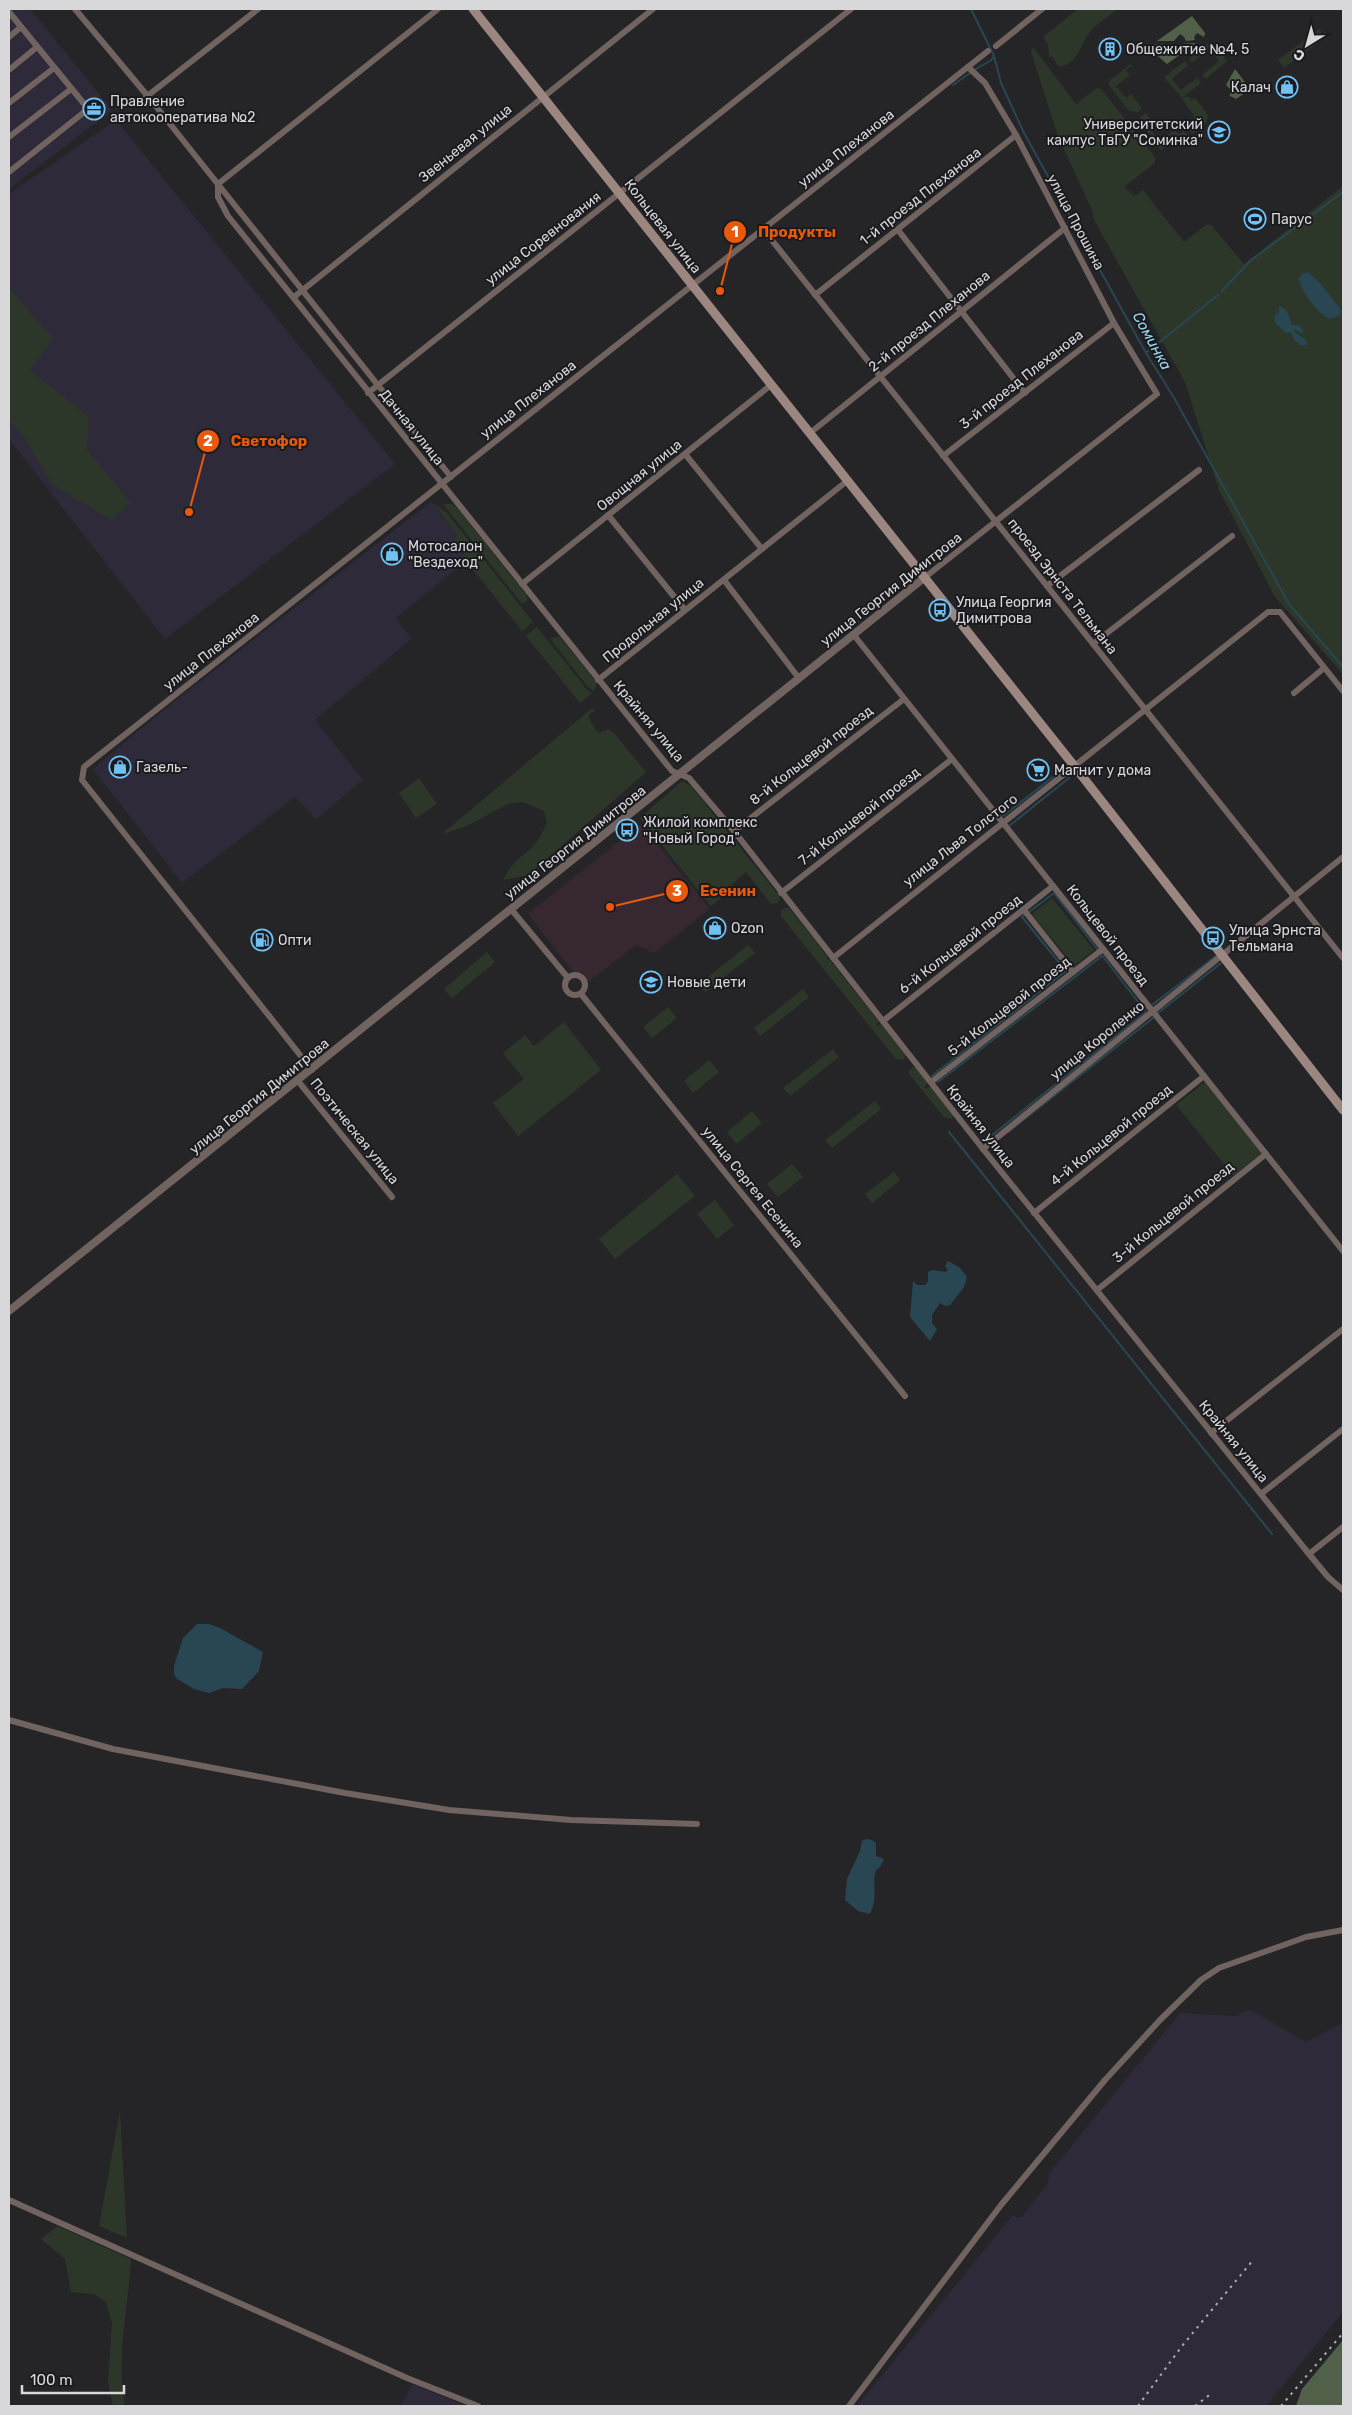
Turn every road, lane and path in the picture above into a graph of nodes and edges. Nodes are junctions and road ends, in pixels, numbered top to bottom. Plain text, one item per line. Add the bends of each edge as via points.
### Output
1 (77, 9) edge
2 (258, 9) edge
3 (438, 9) edge
4 (472, 9) edge
5 (652, 9) edge
6 (851, 9) edge
7 (1042, 9) edge
8 (9, 12) edge
9 (21, 27) junction
10 (9, 37) edge
11 (996, 46) dead end
12 (38, 47) junction
13 (988, 51) dead end
14 (968, 67) junction
15 (54, 68) junction
16 (9, 70) edge
17 (71, 89) junction
18 (543, 96) junction
19 (146, 97) junction
20 (9, 103) edge
21 (88, 109) junction
22 (94, 116) dead end
23 (1016, 135) junction
24 (9, 137) edge
25 (9, 172) edge
26 (218, 184) junction
27 (619, 193) junction
28 (1065, 228) junction
29 (763, 229) junction
30 (898, 230) junction
31 (692, 286) junction
32 (302, 290) junction
33 (816, 295) junction
34 (294, 297) junction
35 (961, 311) junction
36 (1114, 323) junction
37 (880, 377) junction
38 (377, 385) junction
39 (771, 385) junction
40 (368, 393) junction
41 (1025, 393) junction
42 (1157, 394) joint
43 (810, 433) junction
44 (685, 454) junction
45 (943, 456) junction
46 (1199, 470) dead end
47 (450, 477) junction
48 (847, 481) junction
49 (442, 484) junction
50 (608, 515) junction
51 (996, 522) junction
52 (1232, 536) dead end
53 (762, 549) junction
54 (924, 578) junction
55 (724, 580) junction
56 (522, 584) junction
57 (1047, 586) junction
58 (685, 610) junction
59 (853, 634) junction
60 (1093, 644) junction
61 (1324, 668) junction
62 (798, 677) junction
63 (598, 680) junction
64 (1343, 691) edge
65 (1294, 693) dead end
66 (904, 699) junction
67 (1145, 710) junction
68 (952, 759) junction
69 (1075, 767) junction
70 (681, 774) junction
71 (1002, 822) junction
72 (734, 831) junction
73 (1343, 857) edge
74 (1053, 886) junction
75 (782, 893) junction
76 (1294, 897) junction
77 (511, 909) junction
78 (1024, 910) junction
79 (1103, 949) junction
80 (1222, 956) junction
81 (833, 958) junction
82 (1343, 958) edge
83 (1073, 972) junction
84 (568, 978) junction
85 (581, 994) junction
86 (1153, 1011) junction
87 (883, 1021) junction
88 (312, 1070) junction
89 (1204, 1076) junction
90 (298, 1081) junction
91 (931, 1082) junction
92 (1343, 1110) edge
93 (982, 1149) junction
94 (1266, 1154) junction
95 (392, 1197) dead end
96 (1034, 1213) junction
97 (1343, 1251) edge
98 (1096, 1290) junction
99 (9, 1310) edge
100 (1343, 1329) edge
101 (905, 1396) dead end
102 (1343, 1429) edge
103 (1211, 1433) junction
104 (1261, 1494) junction
105 (1343, 1527) edge
106 (1309, 1554) junction
107 (1343, 1590) edge
108 (9, 1720) edge
109 (697, 1824) dead end
110 (1343, 1930) edge
111 (9, 2200) edge
112 (478, 2406) edge
113 (849, 2406) edge

1 - 19 street, Дачная улица
2 - 19 street
3 - 26 street
4 - 18 main road, Кольцевая улица
5 - 18 street, Звеньевая улица
6 - 27 street, улица Соревнования
7 - 11 street
8 - 9 street
9 - 10 street
9 - 12 street
12 - 15 street
12 - 16 street
13 - 14 street, улица Плеханова
14 - 23 street, улица Прошина via 985,83
14 - 29 street, улица Плеханова
15 - 17 street
15 - 20 street
17 - 21 street
17 - 24 street
18 - 27 main road, Кольцевая улица
18 - 32 street, Звеньевая улица
19 - 26 street, Дачная улица
21 - 22 street
21 - 25 street
23 - 28 street, улица Прошина
23 - 30 street, 1-й проезд Плеханова
26 - 32 street, Дачная улица
26 - 34 street, Дачная улица via 218,197 228,216
27 - 31 main road, Кольцевая улица
27 - 38 street, улица Соревнования
28 - 35 street, 2-й проезд Плеханова
28 - 36 street, улица Прошина
29 - 31 street, улица Плеханова
29 - 33 street, проезд Эрнста Тельмана
30 - 33 street, 1-й проезд Плеханова
30 - 35 street
31 - 39 main road, Кольцевая улица
31 - 47 street, улица Плеханова
32 - 34 street, Звеньевая улица
32 - 38 street, Дачная улица
33 - 37 street, проезд Эрнста Тельмана
34 - 40 street, Дачная улица
35 - 37 street, 2-й проезд Плеханова
35 - 41 street
36 - 41 street, 3-й проезд Плеханова
36 - 42 street, улица Прошина
37 - 43 street, 2-й проезд Плеханова
37 - 45 street, проезд Эрнста Тельмана
38 - 40 street, улица Соревнования
38 - 47 street, Дачная улица
39 - 43 main road, Кольцевая улица
39 - 44 street, Овощная улица
40 - 49 street, Дачная улица
41 - 45 street, 3-й проезд Плеханова
42 - 51 street, улица Георгия Димитрова
43 - 48 main road, Кольцевая улица
44 - 50 street, Овощная улица
44 - 53 street
45 - 51 street, проезд Эрнста Тельмана
46 - 57 street
47 - 49 street, улица Плеханова
48 - 53 street, Продольная улица
48 - 54 main road, Кольцевая улица
49 - 56 street, Дачная улица
49 - 88 street, улица Плеханова via 84,768 82,780
50 - 56 street, Овощная улица
50 - 58 street
51 - 54 street, улица Георгия Димитрова
51 - 57 street, проезд Эрнста Тельмана
52 - 60 street
53 - 55 street, Продольная улица
54 - 59 street, улица Георгия Димитрова
54 - 69 main road
55 - 58 street, Продольная улица
55 - 62 street, Продольная улица
56 - 63 street, Дачная улица
57 - 60 street, проезд Эрнста Тельмана
58 - 63 street, Продольная улица
59 - 62 street, улица Георгия Димитрова
59 - 66 street, Кольцевой проезд
60 - 67 street, проезд Эрнста Тельмана
61 - 64 street
61 - 65 street
61 - 67 street, улица Льва Толстого via 1280,612 1268,612
62 - 70 street, улица Георгия Димитрова
63 - 70 street, Крайняя улица via 672,771
66 - 68 street, Кольцевой проезд
66 - 72 street, 8-й Кольцевой проезд
67 - 69 street, улица Льва Толстого
67 - 76 street, проезд Эрнста Тельмана
68 - 71 street, Кольцевой проезд
68 - 75 street, 7-й Кольцевой проезд
69 - 71 street, улица Льва Толстого
69 - 80 main road
70 - 72 street, Крайняя улица
70 - 77 street, улица Георгия Димитрова
71 - 74 street, Кольцевой проезд
71 - 81 street, улица Льва Толстого
72 - 75 street, Крайняя улица
73 - 76 street, улица Короленко
74 - 78 street, 6-й Кольцевой проезд
74 - 79 street, Кольцевой проезд
75 - 81 street, Крайняя улица
76 - 80 street, улица Короленко
76 - 82 street, проезд Эрнста Тельмана
77 - 84 street, улица Сергея Есенина
77 - 88 street, улица Георгия Димитрова
78 - 83 street
78 - 87 street, 6-й Кольцевой проезд
79 - 83 street, 5-й Кольцевой проезд
79 - 86 street, Кольцевой проезд
80 - 86 street, улица Короленко
80 - 92 main road
81 - 87 street, Крайняя улица
83 - 91 street, 5-й Кольцевой проезд
84 - 85 street, улица Сергея Есенина via 567,991
84 - 85 street, улица Сергея Есенина via 574,975 583,978 585,986
85 - 101 street, улица Сергея Есенина
86 - 89 street, Кольцевой проезд
86 - 93 street, улица Короленко
87 - 91 street, Крайняя улица
88 - 90 street, улица Георгия Димитрова
89 - 94 street, Кольцевой проезд
89 - 96 street, 4-й Кольцевой проезд
90 - 95 street, Поэтическая улица
90 - 99 street, улица Георгия Димитрова
91 - 93 street, Крайняя улица
93 - 96 street, Крайняя улица
94 - 97 street, Кольцевой проезд
94 - 98 street, 3-й Кольцевой проезд
96 - 98 street, Крайняя улица
98 - 103 street, Крайняя улица
100 - 103 street
102 - 104 street
103 - 104 street, Крайняя улица
104 - 106 street, Крайняя улица
105 - 106 street
106 - 107 street, Крайняя улица
108 - 109 street via 113,1749 449,1810 572,1820
110 - 113 street via 1297,1940 1219,1968 1201,1980 1105,2080 1001,2205
111 - 112 street via 407,2378

